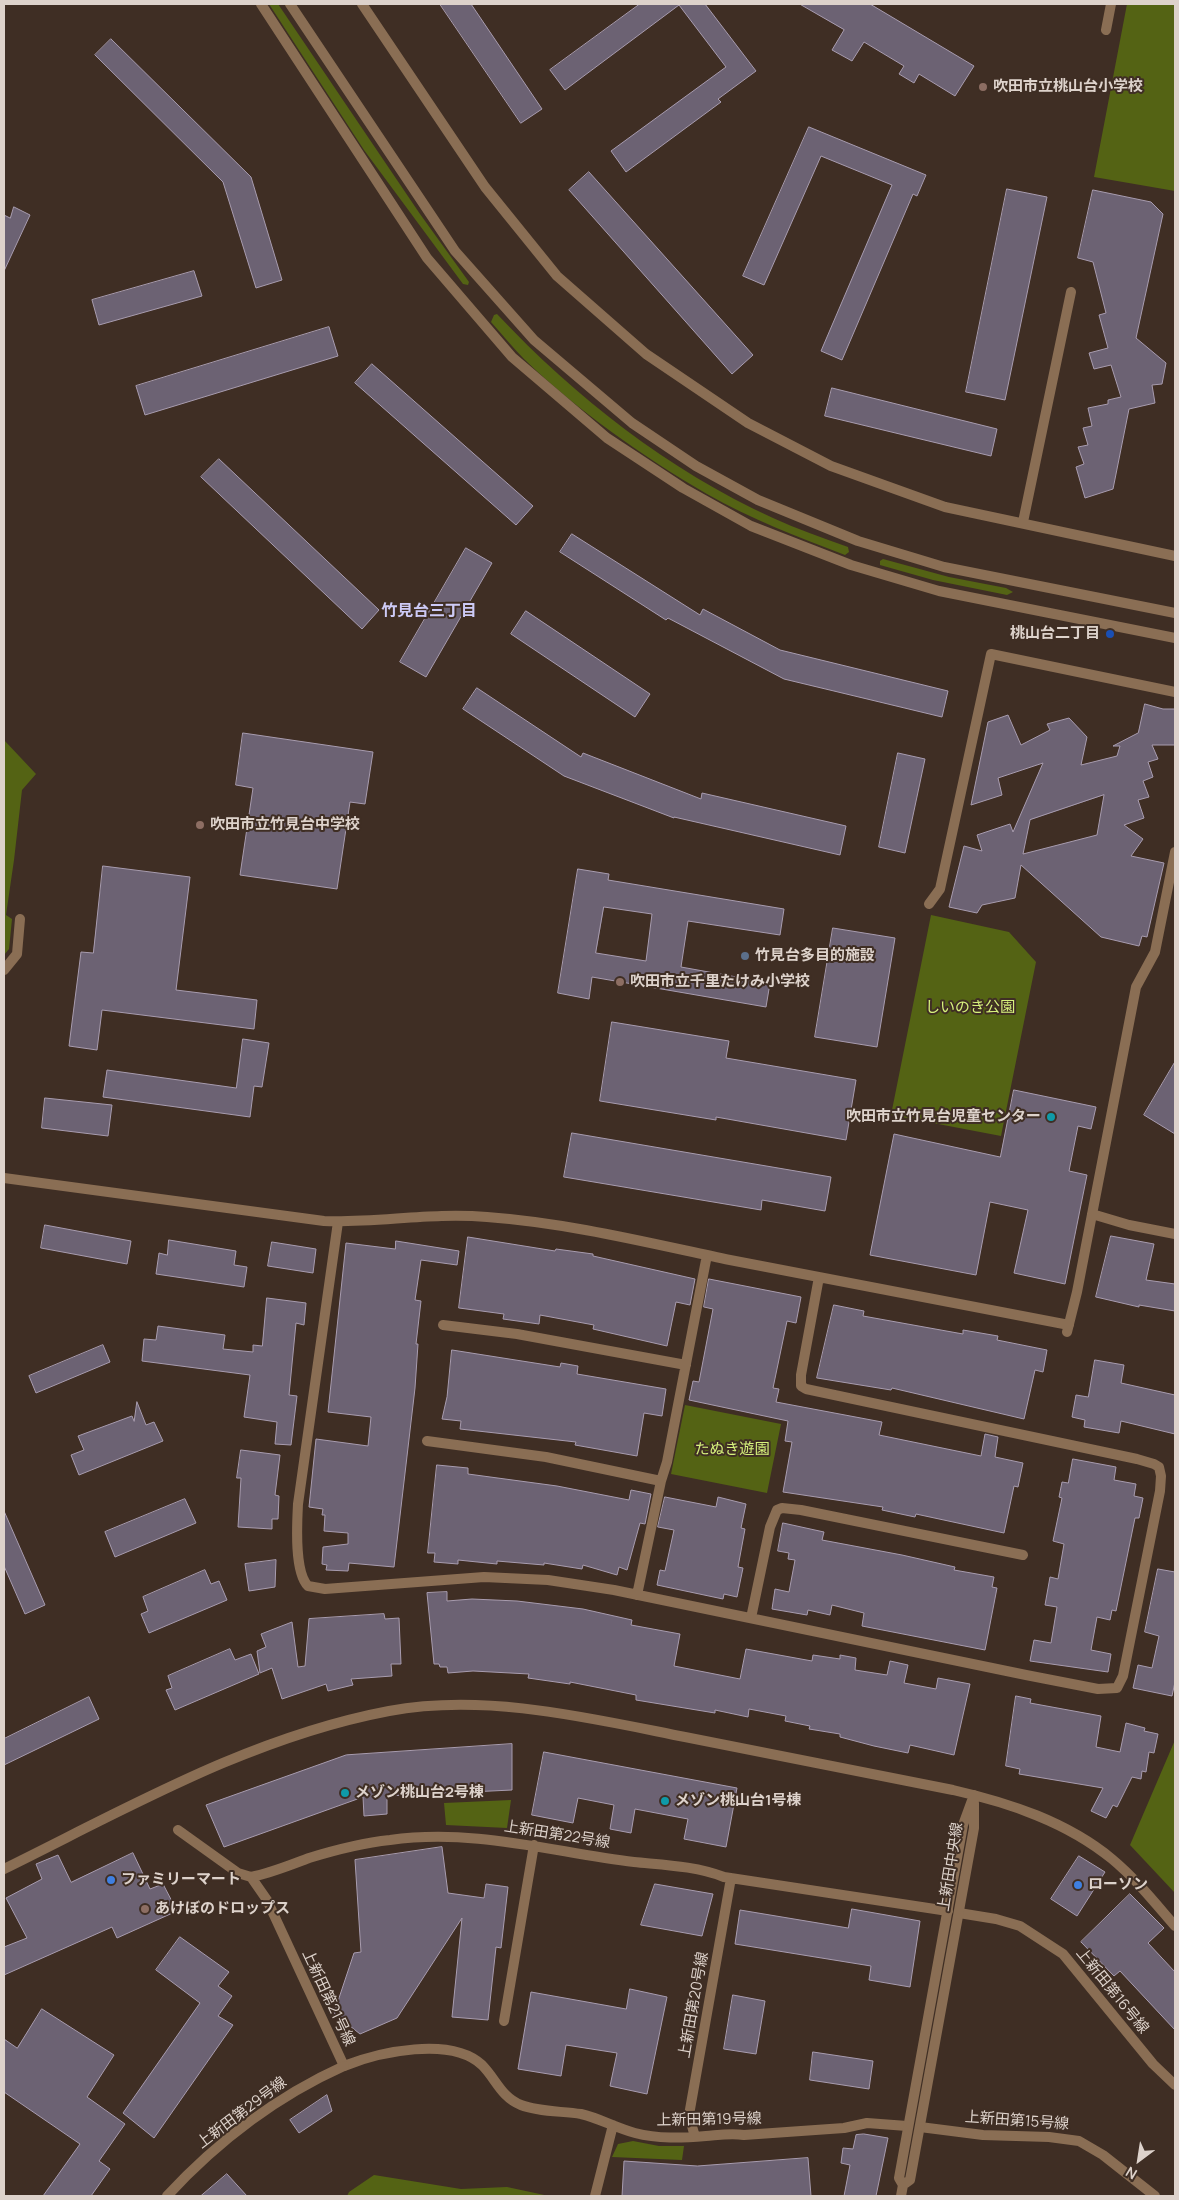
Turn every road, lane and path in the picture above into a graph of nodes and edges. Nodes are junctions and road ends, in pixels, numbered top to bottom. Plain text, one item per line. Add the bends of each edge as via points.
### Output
1 (261, 4) edge
2 (290, 4) edge
3 (362, 4) edge
4 (1110, 4) edge
5 (1106, 30) dead end
6 (1071, 292) dead end
7 (1023, 522) junction
8 (1175, 556) edge
9 (1175, 613) edge
10 (1175, 638) edge
11 (1175, 692) edge
12 (1175, 852) edge
13 (929, 904) dead end
14 (20, 919) dead end
15 (4, 970) edge
16 (4, 1178) edge
17 (1092, 1214) junction
18 (338, 1222) junction
19 (1175, 1234) edge
20 (706, 1255) junction
21 (819, 1277) junction
22 (443, 1325) dead end
23 (686, 1365) junction
24 (427, 1440) dead end
25 (660, 1482) junction
26 (1023, 1554) dead end
27 (637, 1595) junction
28 (751, 1618) junction
29 (974, 1795) junction
30 (178, 1830) dead end
31 (534, 1845) junction
32 (4, 1869) edge
33 (251, 1877) junction
34 (731, 1878) junction
35 (948, 1911) junction
36 (959, 1913) junction
37 (1175, 1926) edge
38 (504, 2021) dead end
39 (344, 2066) junction
40 (493, 2082) joint
41 (1175, 2085) edge
42 (613, 2126) junction
43 (907, 2126) junction
44 (920, 2127) junction
45 (696, 2137) junction
46 (903, 2185) junction
47 (166, 2196) edge
48 (595, 2196) edge
49 (901, 2196) edge
50 (1154, 2196) edge

1 - 10 street via 428,258 512,357 607,438 683,488 751,526 851,565 939,591
2 - 9 street via 455,251 534,340 632,423 696,466 758,500 858,541 944,567
3 - 7 street via 485,187 556,276 646,354 748,423 831,466 944,507
4 - 5 street
6 - 7 street
7 - 8 street
11 - 13 street via 991,654 940,888
12 - 17 street via 1155,952 1136,987
14 - 15 street via 17,954
16 - 18 street
17 - 19 street
17 - 21 street via 1068,1328
18 - 20 street via 441,1215 489,1217 590,1231
18 - 27 street via 298,1504 300,1568 305,1583 312,1588 325,1589 495,1577 568,1582
20 - 21 street
20 - 23 street
21 - 28 street via 800,1374 801,1386 806,1389 1137,1459 1160,1467 1160,1491 1126,1667 1117,1688 1098,1689
22 - 23 street via 517,1334
23 - 25 street
24 - 25 street via 538,1456
25 - 27 street
26 - 28 street via 782,1508 777,1510 770,1527
27 - 28 street
29 - 32 street via 541,1711 490,1706 424,1706 318,1727 260,1747
29 - 35 street, 上新田中央線 via 963,1825
29 - 36 street, 上新田中央線 via 974,1828
29 - 37 street via 1038,1815 1072,1832 1112,1859
30 - 33 street via 238,1873
31 - 33 street, 上新田第22号線 via 460,1838 391,1839 341,1848
31 - 34 street, 上新田第22号線 via 711,1872
31 - 38 street
33 - 39 street, 上新田第21号線 via 267,1900
34 - 35 street, 上新田第22号線
34 - 45 street, 上新田第20号線 via 689,2115
35 - 43 street, 上新田中央線
36 - 41 street, 上新田第16号線 via 1020,1926 1063,1954 1146,2056
36 - 44 street, 上新田中央線
39 - 40 street, 上新田第21号線 via 381,2054 445,2050 472,2058 487,2071
39 - 47 street, 上新田第29号線 via 268,2109
40 - 42 street, 上新田第19号線 via 509,2099 522,2106 580,2114
42 - 45 street, 上新田第19号線 via 651,2136
42 - 48 street
43 - 45 street, 上新田第19号線 via 867,2123 844,2128
43 - 46 street, 上新田中央線 via 899,2178
44 - 46 street, 上新田中央線 via 910,2180
44 - 50 street, 上新田第15号線 via 983,2135 1074,2139 1103,2155
46 - 49 street, 上新田中央線

